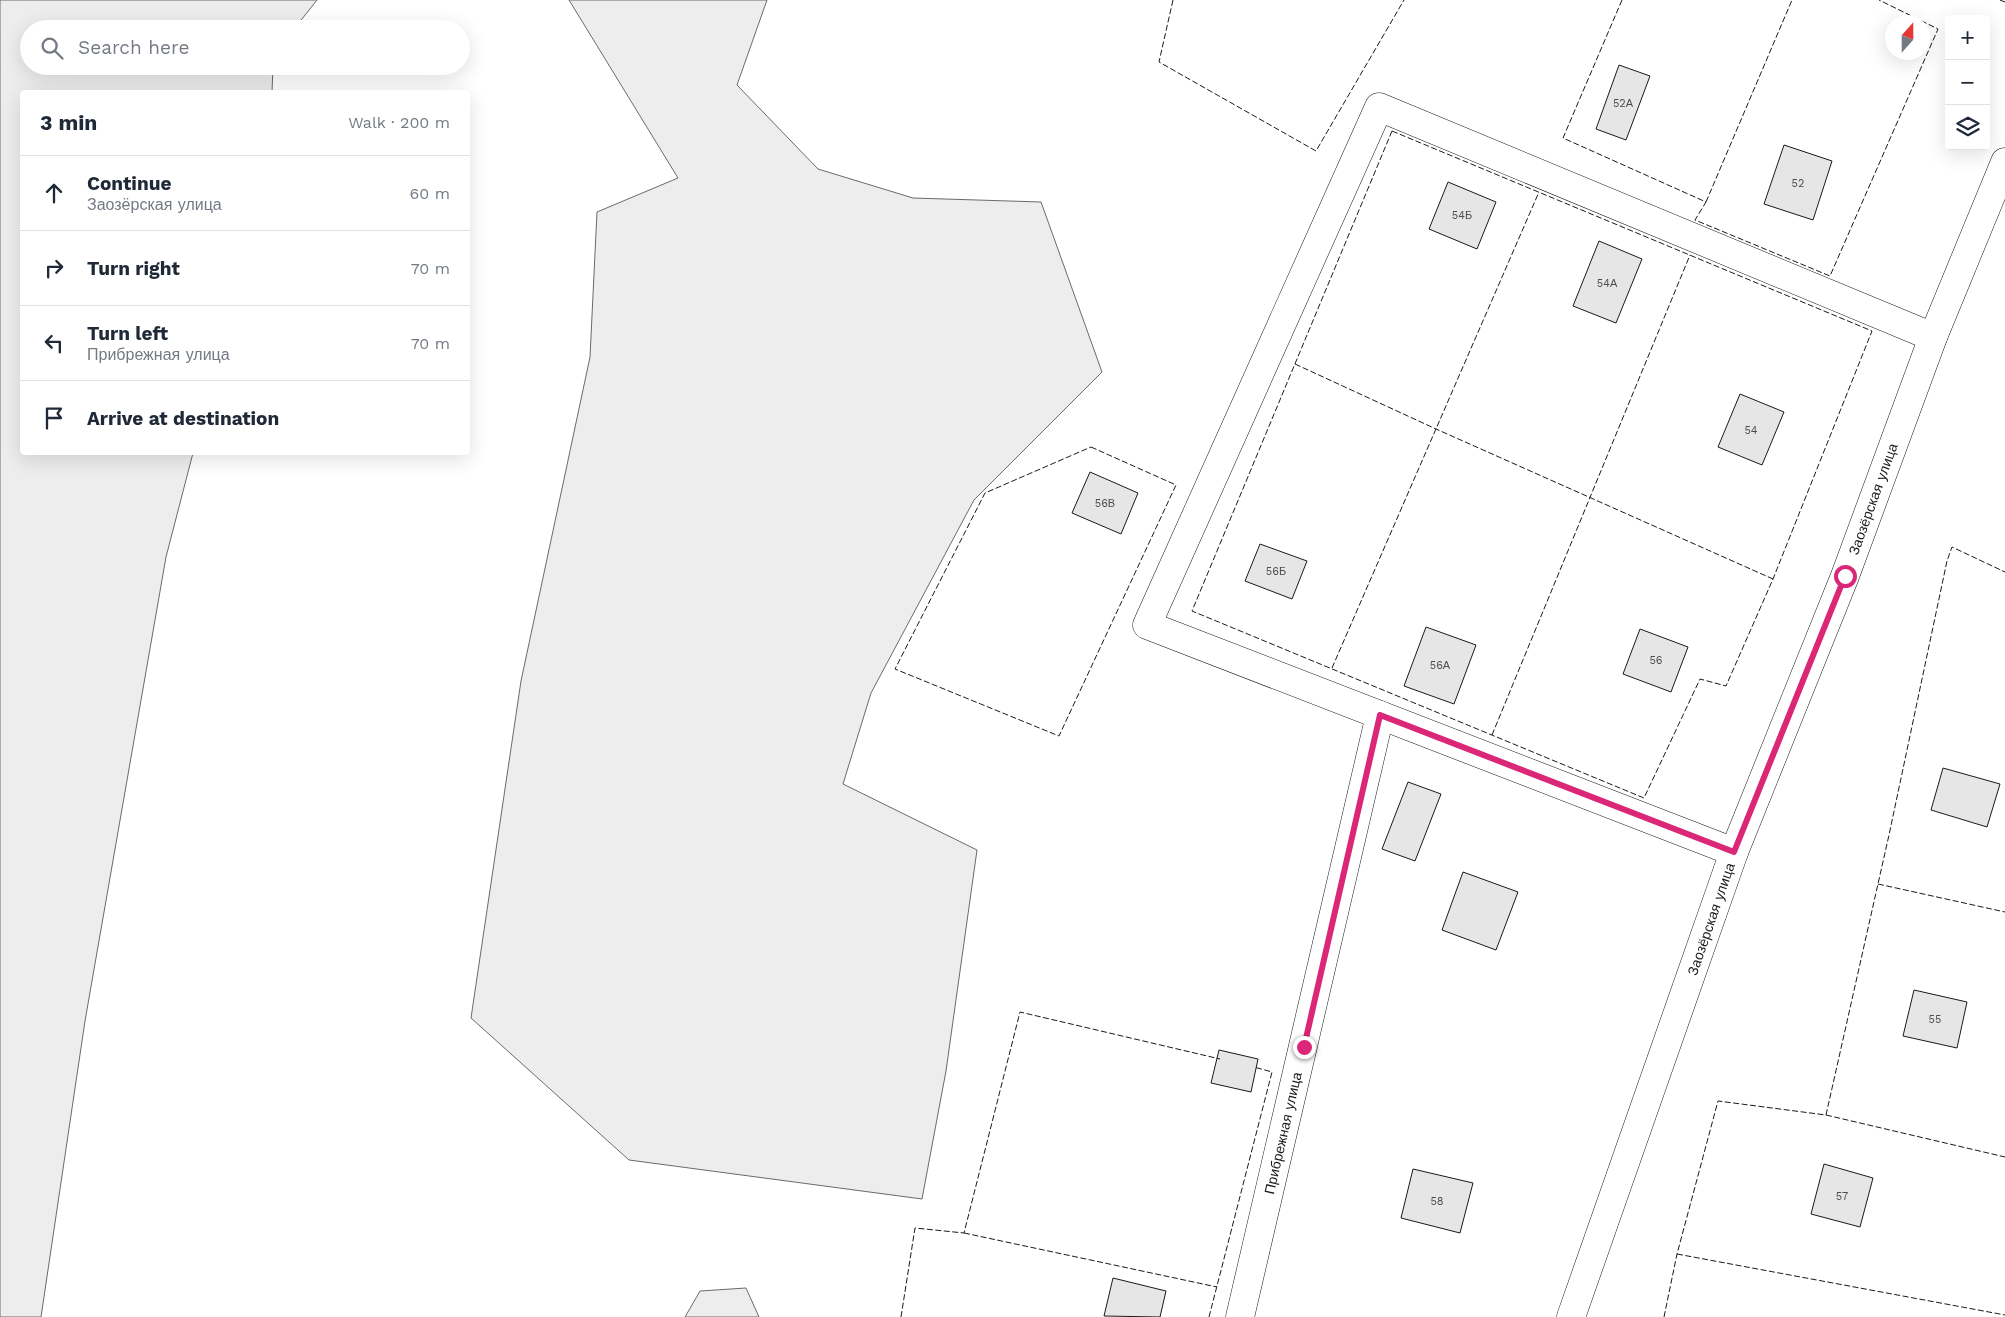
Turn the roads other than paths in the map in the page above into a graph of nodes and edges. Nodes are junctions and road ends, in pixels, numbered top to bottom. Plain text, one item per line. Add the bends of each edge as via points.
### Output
1 (2005, 162) edge
2 (1933, 337) junction
3 (1380, 715) junction
4 (1734, 852) junction
5 (1240, 1317) edge
6 (1570, 1317) edge

1 - 2 street, Заозёрская улица
2 - 3 street via 1379,107 1148,625
2 - 4 street, Заозёрская улица via 1845,576
3 - 4 street
3 - 5 street, Прибрежная улица
4 - 6 street, Заозёрская улица

